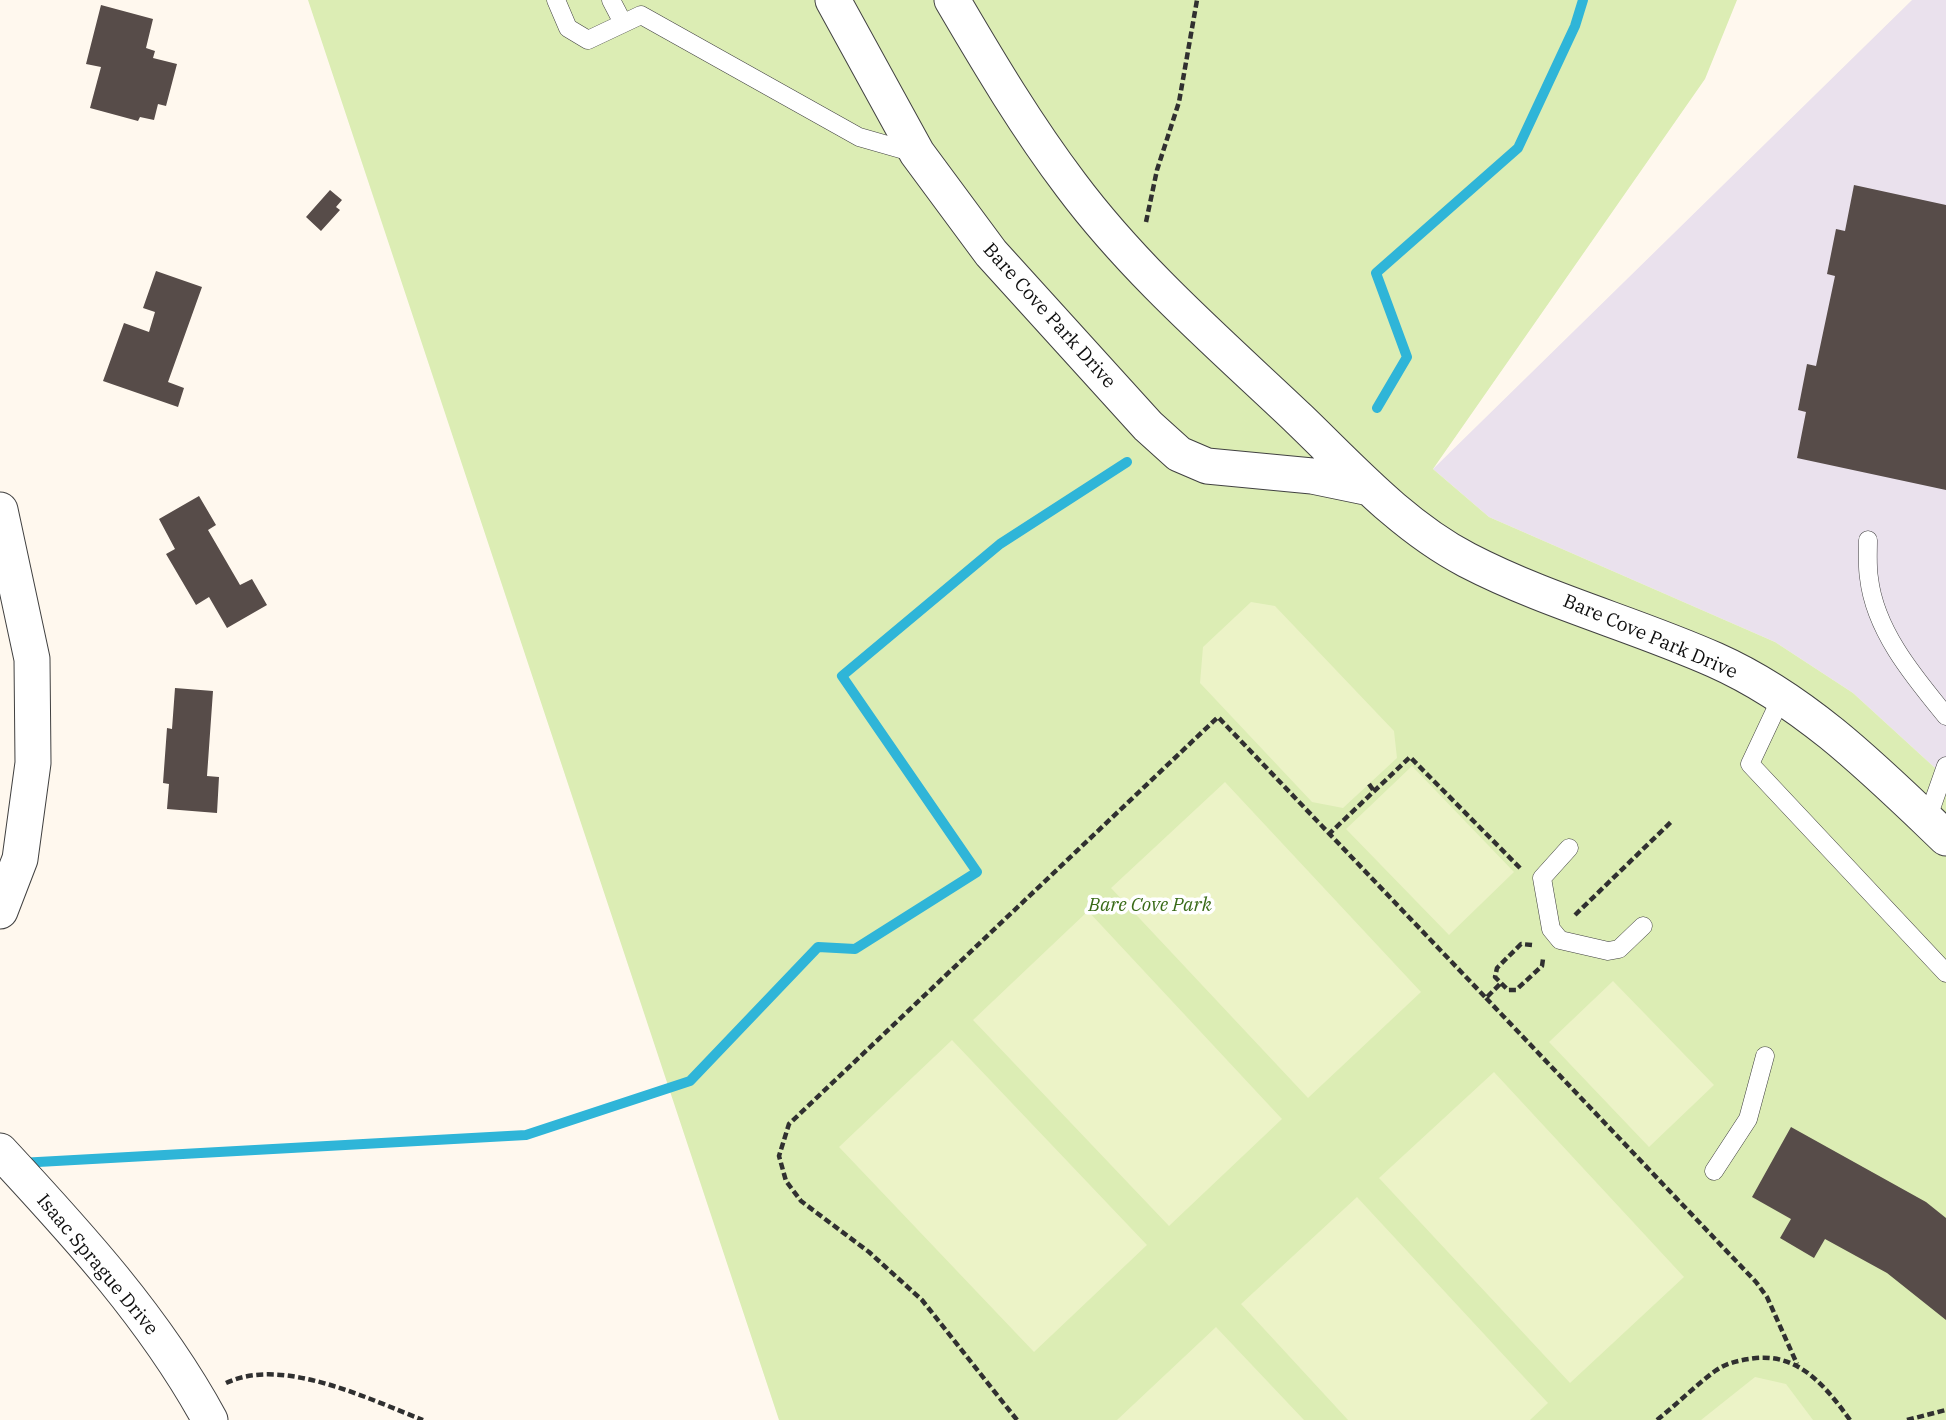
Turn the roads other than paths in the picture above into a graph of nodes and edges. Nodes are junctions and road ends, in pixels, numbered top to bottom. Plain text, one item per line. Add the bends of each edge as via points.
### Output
1 (556, 0) edge
2 (611, 0) edge
3 (833, 0) edge
4 (952, 0) edge
5 (639, 7) edge
6 (623, 23) junction
7 (917, 153) junction
8 (1370, 488) junction
9 (0, 511) edge
10 (1868, 540) dead end
11 (1782, 696) junction
12 (1946, 716) edge
13 (1946, 766) edge
14 (1936, 829) edge
15 (1569, 848) dead end
16 (0, 911) edge
17 (1643, 926) dead end
18 (1946, 973) edge
19 (1765, 1056) dead end
20 (0, 1151) edge
21 (1714, 1171) dead end
22 (203, 1409) edge

1 - 6 lane via 568,28 588,40
2 - 6 lane
3 - 7 street, Bare Cove Park Drive
4 - 8 street, Bare Cove Park Drive via 1002,84 1072,186 1142,268
5 - 6 lane
5 - 7 lane via 859,137
7 - 8 street, Bare Cove Park Drive via 991,253 1178,454 1207,466 1312,476
8 - 11 street, Bare Cove Park Drive via 1466,560 1717,661
9 - 16 street via 32,659 33,763 20,859
10 - 12 lane via 1869,580 1882,622 1901,657
11 - 14 street, Bare Cove Park Drive via 1847,746
11 - 18 lane via 1750,764
13 - 14 lane
15 - 17 lane via 1542,878 1551,929 1560,940 1608,951 1619,949
19 - 21 lane via 1748,1119
20 - 22 street, Isaac Sprague Drive via 135,1304

